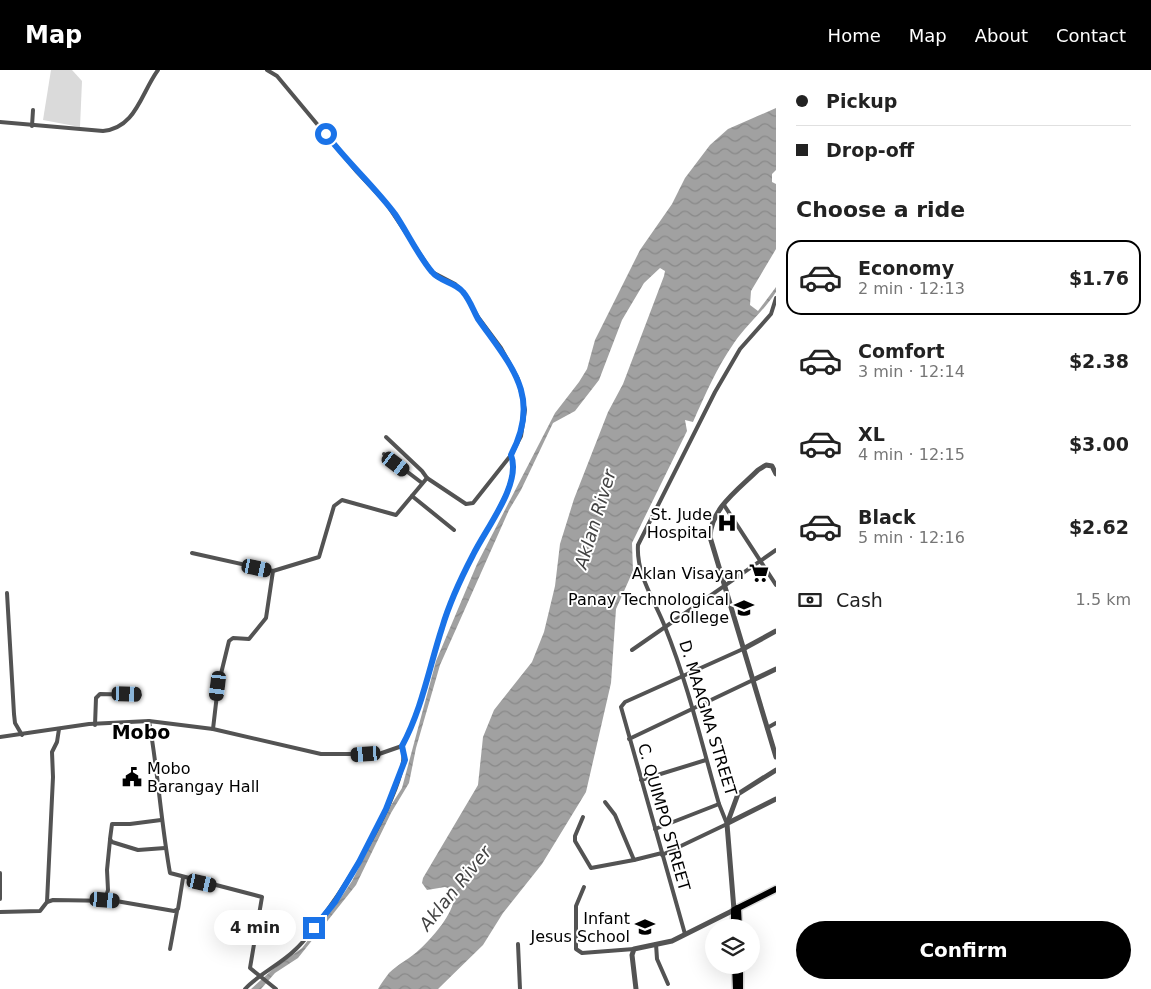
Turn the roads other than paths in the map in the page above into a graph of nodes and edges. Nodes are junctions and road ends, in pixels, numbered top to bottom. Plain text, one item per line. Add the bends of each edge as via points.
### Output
1 (158, 70) edge
2 (266, 70) edge
3 (33, 110) dead end
4 (0, 122) edge
5 (32, 126) junction
6 (776, 298) edge
7 (771, 314) junction
8 (776, 318) edge
9 (386, 437) dead end
10 (384, 454) dead end
11 (511, 455) junction
12 (773, 466) edge
13 (776, 474) edge
14 (427, 478) junction
15 (422, 483) junction
16 (412, 496) junction
17 (724, 505) junction
18 (454, 530) dead end
19 (776, 550) edge
20 (192, 553) dead end
21 (761, 561) junction
22 (273, 571) junction
23 (776, 585) edge
24 (724, 587) junction
25 (7, 593) dead end
26 (665, 627) junction
27 (776, 631) edge
28 (743, 649) junction
29 (632, 650) dead end
30 (776, 669) edge
31 (682, 677) junction
32 (753, 680) junction
33 (140, 695) dead end
34 (691, 710) junction
35 (148, 721) junction
36 (776, 723) edge
37 (95, 725) junction
38 (767, 728) junction
39 (59, 729) junction
40 (213, 729) junction
41 (22, 734) junction
42 (0, 737) edge
43 (629, 740) junction
44 (402, 746) junction
45 (776, 757) edge
46 (706, 760) junction
47 (776, 770) edge
48 (641, 780) junction
49 (776, 799) edge
50 (605, 802) dead end
51 (719, 804) junction
52 (583, 817) dead end
53 (161, 820) junction
54 (727, 824) junction
55 (655, 829) junction
56 (110, 840) junction
57 (165, 848) junction
58 (662, 854) junction
59 (634, 860) junction
60 (0, 873) edge
61 (183, 878) junction
62 (584, 886) dead end
63 (776, 889) edge
64 (0, 899) edge
65 (105, 900) junction
66 (47, 902) junction
67 (735, 907) junction
68 (177, 911) junction
69 (0, 912) edge
70 (734, 919) edge
71 (737, 919) edge
72 (685, 934) junction
73 (518, 944) dead end
74 (656, 944) junction
75 (170, 949) dead end
76 (634, 949) junction
77 (735, 974) edge
78 (740, 974) edge
79 (258, 976) junction
80 (668, 984) dead end
81 (244, 989) edge
82 (276, 989) edge
83 (520, 989) edge
84 (636, 989) edge
85 (736, 989) edge
86 (740, 989) edge

1 - 5 street via 138,109 118,128 103,131
2 - 11 street via 277,76 386,203 435,275 455,284 464,293 501,348 518,379 525,416 521,436
3 - 5 street
4 - 5 street
6 - 7 street
7 - 8 street
7 - 26 street, D. MAAGMA STREET via 740,349 715,392 638,545 638,562
9 - 14 street
10 - 15 street
11 - 14 street via 470,504
11 - 44 street via 511,486 472,556 442,626 416,721
12 - 13 street
12 - 17 street via 766,465 758,470
14 - 15 street
15 - 16 street
16 - 18 street
16 - 22 street via 395,515 347,501 338,502 331,510 320,557
17 - 21 street
17 - 24 street via 713,521 710,537
19 - 21 street
20 - 22 street
21 - 23 street
21 - 24 street
22 - 40 street via 265,620 247,640 233,638 229,641 218,686
24 - 26 street
24 - 28 street
25 - 41 street via 14,714
26 - 29 street
26 - 31 street, D. MAAGMA STREET
27 - 28 street
28 - 31 street
28 - 32 street
30 - 32 street
31 - 34 street, D. MAAGMA STREET
31 - 43 street, C. QUIMPO STREET via 621,706
32 - 34 street
32 - 38 street
33 - 37 street via 100,694 96,698
34 - 43 street
34 - 46 street, D. MAAGMA STREET
35 - 37 street
35 - 40 street
35 - 53 street via 157,767
36 - 38 street
37 - 39 street
38 - 45 street
39 - 41 street
39 - 66 street via 58,742 52,752
40 - 44 street via 321,754 379,754
41 - 42 street
43 - 48 street, C. QUIMPO STREET
44 - 79 street via 405,760 386,809 335,902 297,949
46 - 48 street
46 - 51 street, D. MAAGMA STREET
47 - 54 street via 738,794
48 - 55 street, C. QUIMPO STREET
49 - 54 street
50 - 59 street via 615,815
51 - 54 street, D. MAAGMA STREET
51 - 55 street
52 - 59 street via 574,836 591,868
53 - 56 street via 112,824
53 - 57 street
54 - 58 street
54 - 67 street, D. MAAGMA STREET
55 - 58 street, C. QUIMPO STREET
56 - 57 street via 138,850
56 - 65 street
57 - 61 street via 170,873
58 - 59 street
58 - 72 street, C. QUIMPO STREET
60 - 64 street
61 - 68 street
61 - 79 street via 262,897 264,901 250,964
62 - 76 street via 576,906 578,952
63 - 67 main road
65 - 66 street
65 - 68 street
66 - 69 street via 40,911
67 - 70 main road, D. MAAGMA STREET
67 - 71 main road, D. MAAGMA STREET
67 - 72 street
68 - 75 street
72 - 74 street
73 - 83 street
74 - 76 street
74 - 80 street via 657,959
76 - 84 street
77 - 85 main road
78 - 86 main road
79 - 81 street
79 - 82 street

